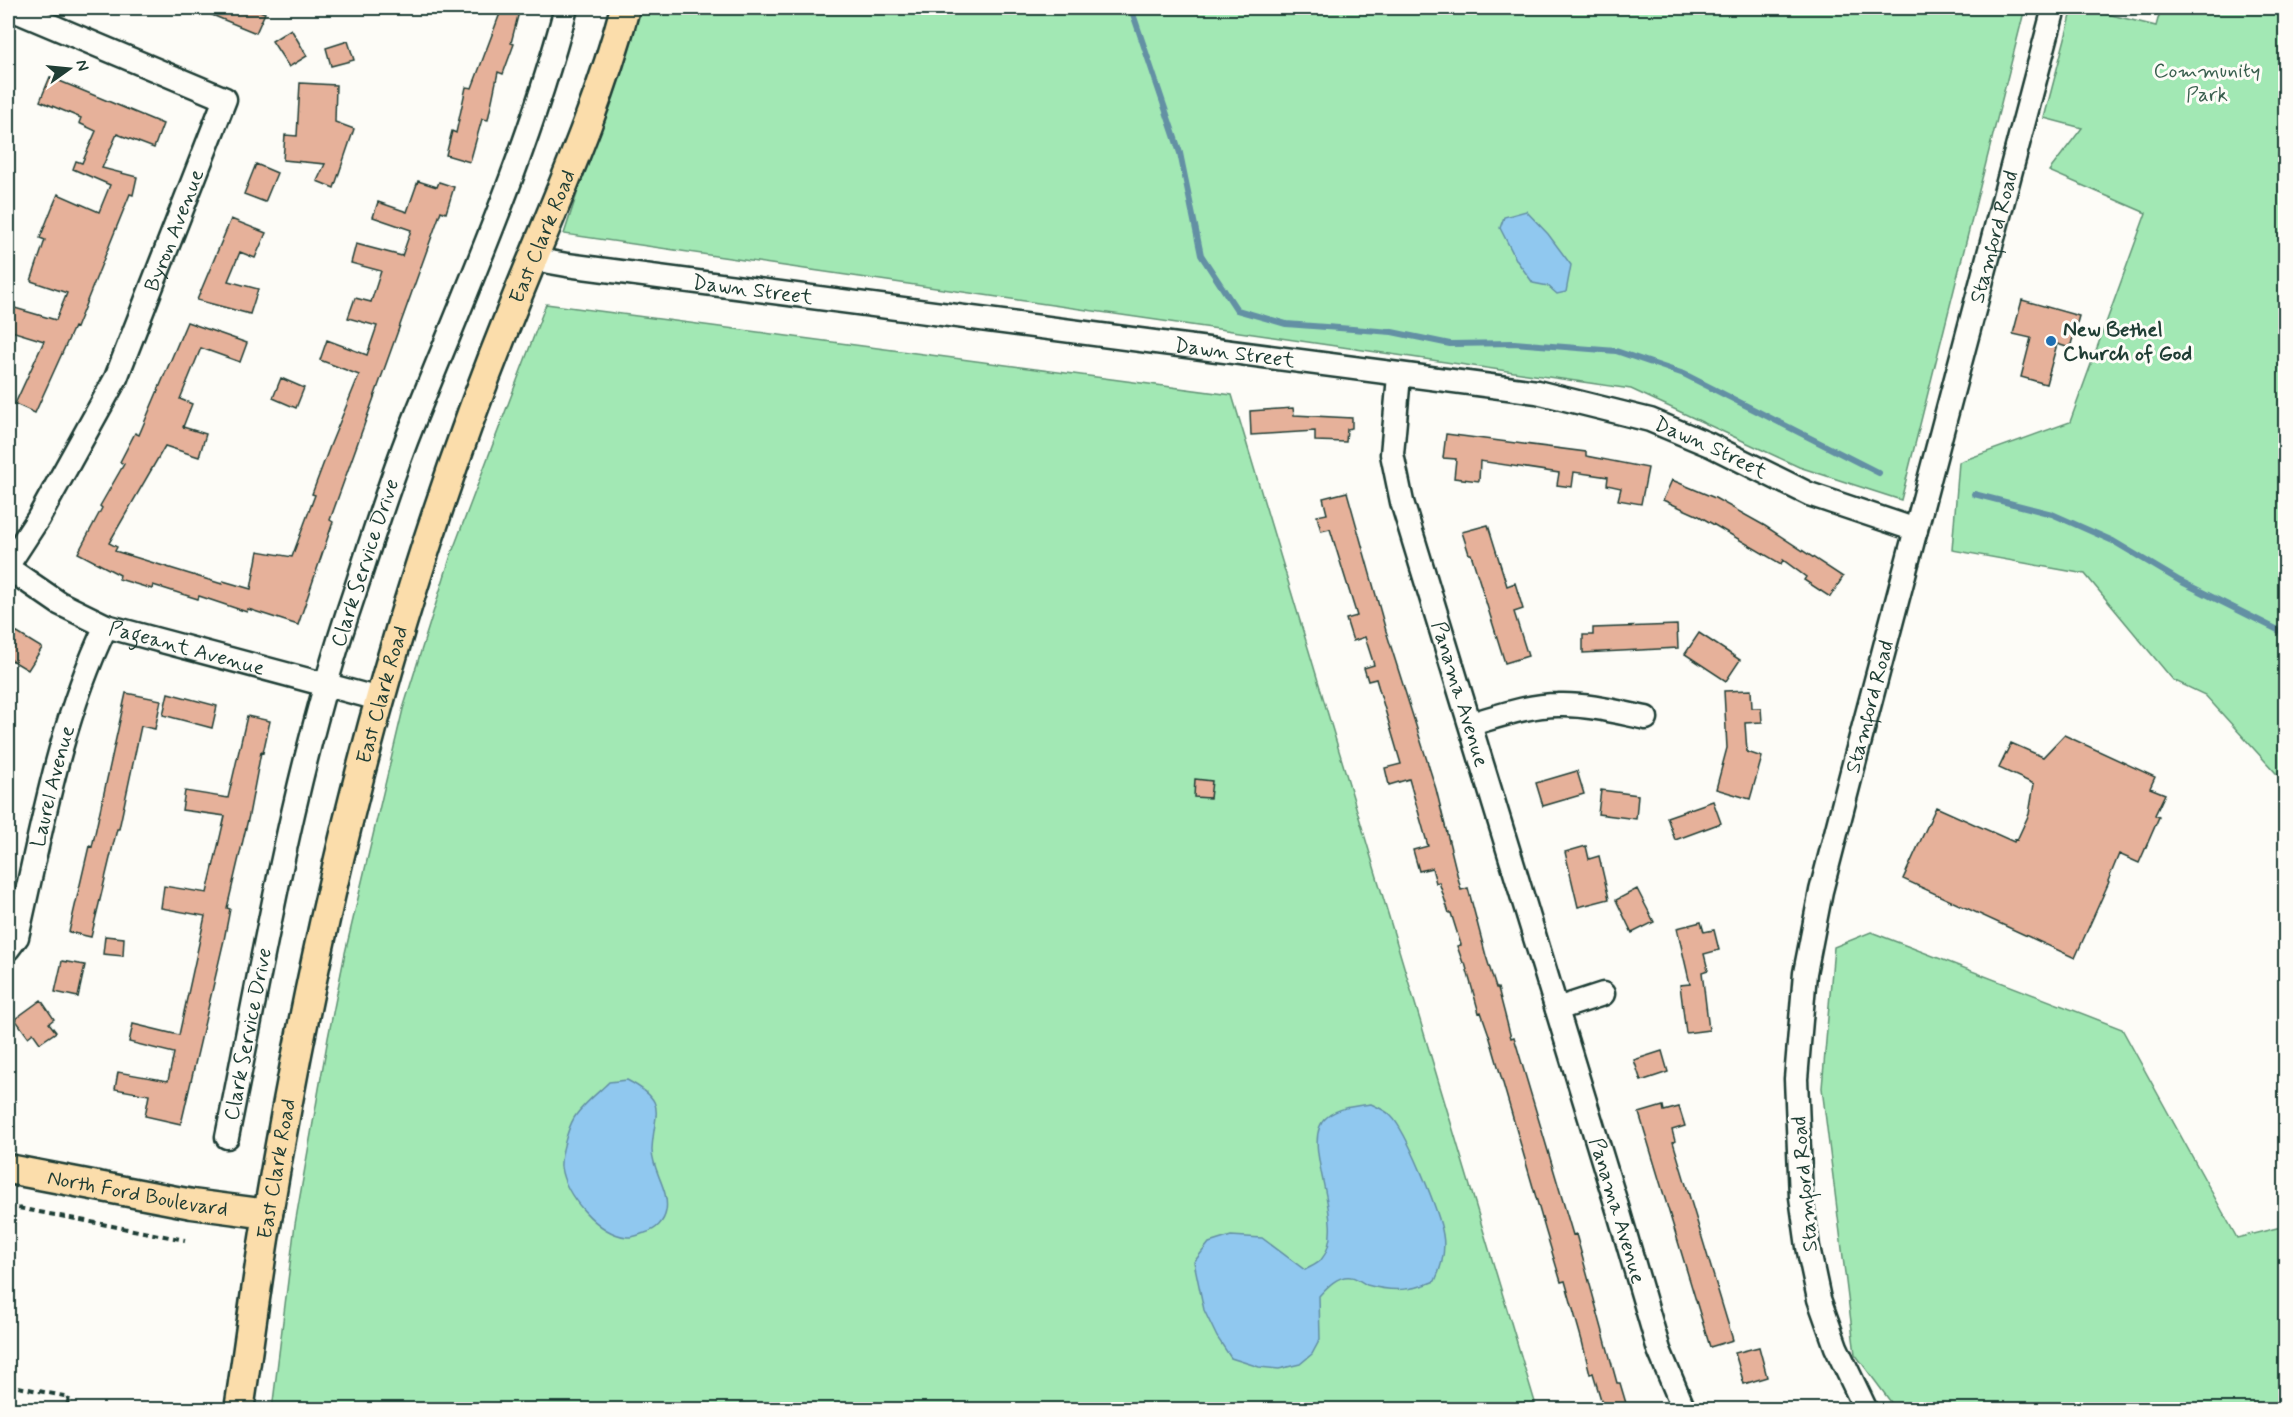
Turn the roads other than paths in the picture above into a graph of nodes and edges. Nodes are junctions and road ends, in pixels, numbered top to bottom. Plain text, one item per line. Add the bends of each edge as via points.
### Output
1 (9, 8) edge
2 (566, 8) edge
3 (625, 8) edge
4 (2054, 8) edge
5 (533, 259) junction
6 (1399, 376) junction
7 (1916, 530) junction
8 (8, 567) edge
9 (106, 626) junction
10 (324, 685) junction
11 (380, 699) junction
12 (1646, 718) dead end
13 (1471, 724) junction
14 (8, 949) edge
15 (1603, 994) dead end
16 (1557, 1009) junction
17 (227, 1137) dead end
18 (8, 1169) edge
19 (268, 1214) junction
20 (1862, 1408) edge
21 (239, 1410) edge
22 (1685, 1410) edge

1 - 8 street, Byron Avenue via 225,99 117,378
2 - 10 street, Clark Service Drive via 528,136 409,436
3 - 5 main road, East Clark Road via 612,58 581,144
4 - 7 street, Stamford Road
5 - 6 street, Dawn Street
5 - 11 main road, East Clark Road via 467,429
6 - 7 street, Dawn Street via 1537,392 1650,420 1809,494
6 - 13 street, Panama Avenue via 1392,454 1402,501
7 - 20 street, Stamford Road via 1821,891 1805,973 1797,1047 1797,1145 1808,1247 1836,1347
8 - 9 street, Pageant Avenue via 59,603
9 - 10 street, Pageant Avenue
9 - 14 street, Laurel Avenue via 75,698 17,937
10 - 11 street, Pageant Avenue
10 - 17 street, Clark Service Drive via 290,824
11 - 19 main road, East Clark Road via 334,876
12 - 13 street via 1558,705
13 - 16 street, Panama Avenue
15 - 16 street
16 - 22 street, Panama Avenue via 1659,1350
18 - 19 main road, North Ford Boulevard via 192,1204
19 - 21 main road, East Clark Road

